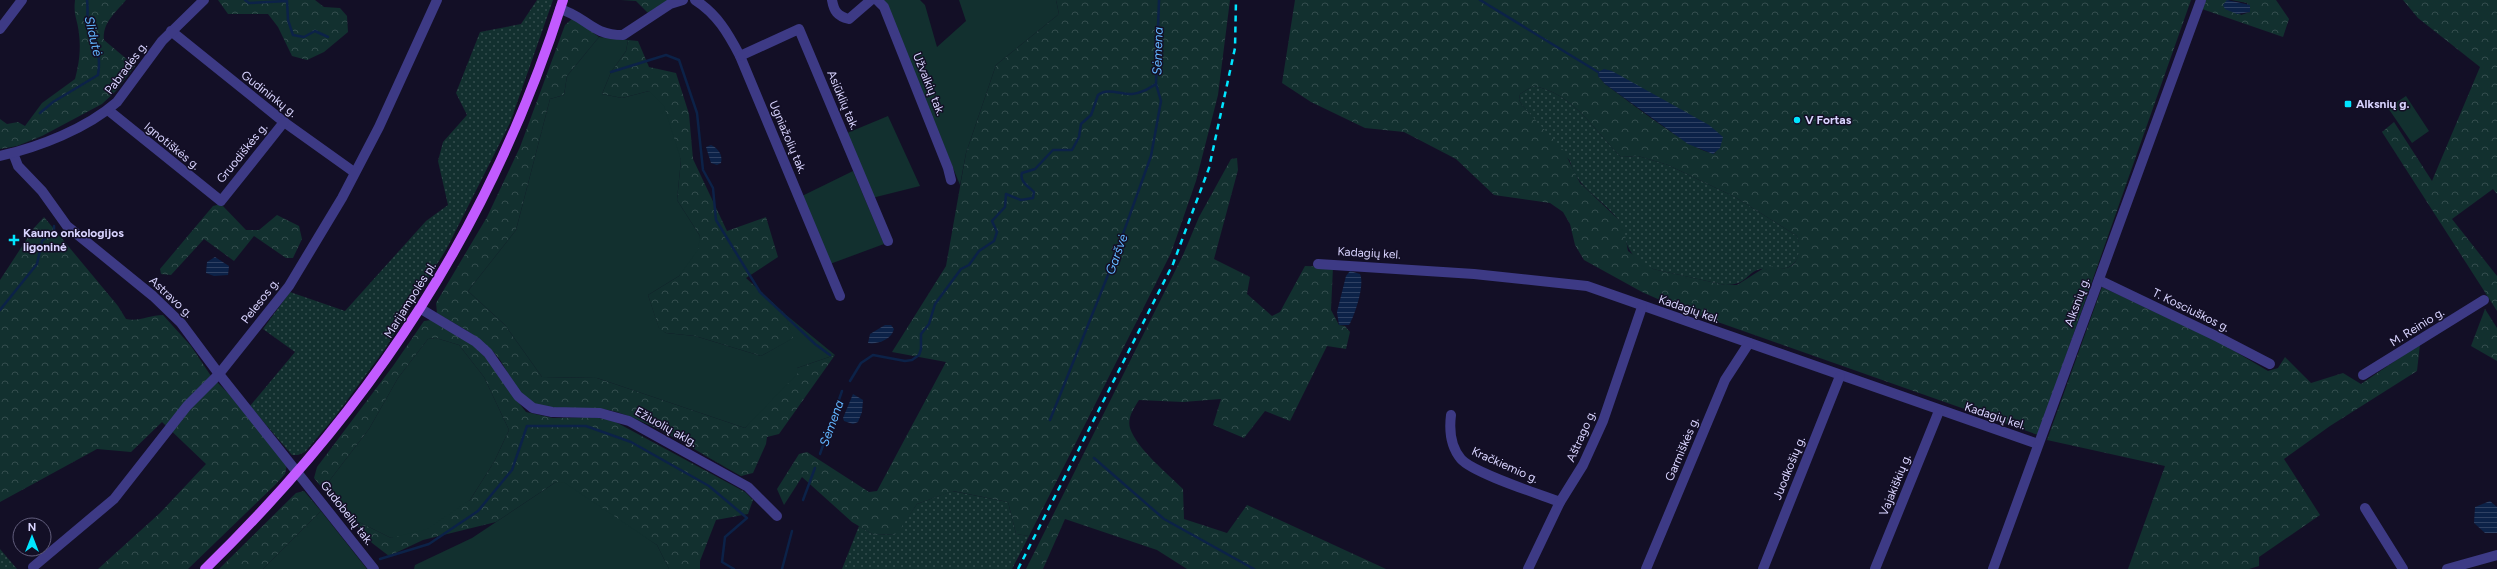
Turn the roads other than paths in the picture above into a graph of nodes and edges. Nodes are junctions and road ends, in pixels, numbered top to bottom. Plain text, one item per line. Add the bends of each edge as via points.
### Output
1 (22, 0) edge
2 (204, 0) edge
3 (437, 0) edge
4 (683, 0) edge
5 (695, 0) edge
6 (832, 0) edge
7 (871, 0) edge
8 (877, 0) edge
9 (2201, 0) edge
10 (562, 5) edge
11 (0, 29) edge
12 (171, 31) junction
13 (740, 56) junction
14 (108, 110) junction
15 (284, 122) junction
16 (13, 153) junction
17 (0, 156) edge
18 (354, 172) junction
19 (951, 180) dead end
20 (221, 201) joint
21 (888, 241) dead end
22 (1318, 264) dead end
23 (2099, 280) junction
24 (840, 296) dead end
25 (2484, 300) dead end
26 (1642, 307) junction
27 (421, 309) junction
28 (1749, 343) junction
29 (2270, 364) dead end
30 (219, 374) junction
31 (2364, 375) dead end
32 (1840, 376) junction
33 (1939, 411) junction
34 (1451, 415) dead end
35 (2038, 444) junction
36 (299, 472) junction
37 (1560, 502) junction
38 (2365, 508) dead end
39 (777, 516) dead end
40 (2497, 555) edge
41 (33, 567) dead end
42 (205, 569) edge
43 (374, 569) edge
44 (1528, 569) edge
45 (1646, 569) edge
46 (1763, 569) edge
47 (1875, 569) edge
48 (1993, 569) edge
49 (2403, 569) edge
50 (2447, 569) edge

1 - 11 street
2 - 12 street, Pabradės g.
3 - 18 street, Pelesos g. via 379,127
4 - 10 street via 670,4 623,36 599,32
5 - 13 street, Ugniažolių tak. via 708,8 724,27
6 - 7 street via 834,10 840,17 849,19
8 - 19 street, Užvalkių tak. via 884,7
9 - 23 street, Alksnių g.
10 - 27 main road, Marijampolės pl. via 512,136 469,226
12 - 14 street, Pabradės g. via 117,102
12 - 15 street, Gudininkų g.
13 - 21 street, Asiūklių tak. via 799,29
13 - 24 street, Ugniažolių tak.
14 - 16 street, Pabradės g. via 70,131
14 - 20 street, Ignotiškės g.
15 - 18 street, Gudininkų g.
15 - 20 street, Gruodiškės g.
16 - 17 street, Pabradės g.
16 - 30 street, Astravo g. via 18,166 42,191 67,226 153,296 181,323
18 - 30 street, Pelesos g. via 342,198 289,286
22 - 26 street, Kadagių kel. via 1367,265 1568,283 1596,289
23 - 29 street, T. Kosciuškos g.
23 - 35 street, Alksnių g.
25 - 31 street, M. Reinio g.
26 - 28 street, Kadagių kel.
26 - 37 street, Aštrago g. via 1603,420 1583,465
27 - 36 main road, Marijampolės pl. via 348,412
27 - 39 street, Ežiuolių aklg. via 476,342 488,353 518,396 533,408 552,412 600,413 634,423 748,487
28 - 32 street, Kadagių kel.
28 - 45 street, Garmiškės g. via 1725,380
30 - 36 street, Astravo g.
30 - 41 street, Pelesos g. via 187,406 114,499
32 - 33 street, Kadagių kel.
32 - 46 street, Juodkošių g.
33 - 35 street, Kadagių kel.
33 - 47 street, Vajakiškių g.
34 - 37 street, Kračkiemio g. via 1449,433 1462,460 1480,470
35 - 48 street, Alksnių g.
36 - 42 main road, Marijampolės pl.
36 - 43 street, Gudobelių tak.
37 - 44 street, Aštrago g.
38 - 49 street
40 - 50 street

